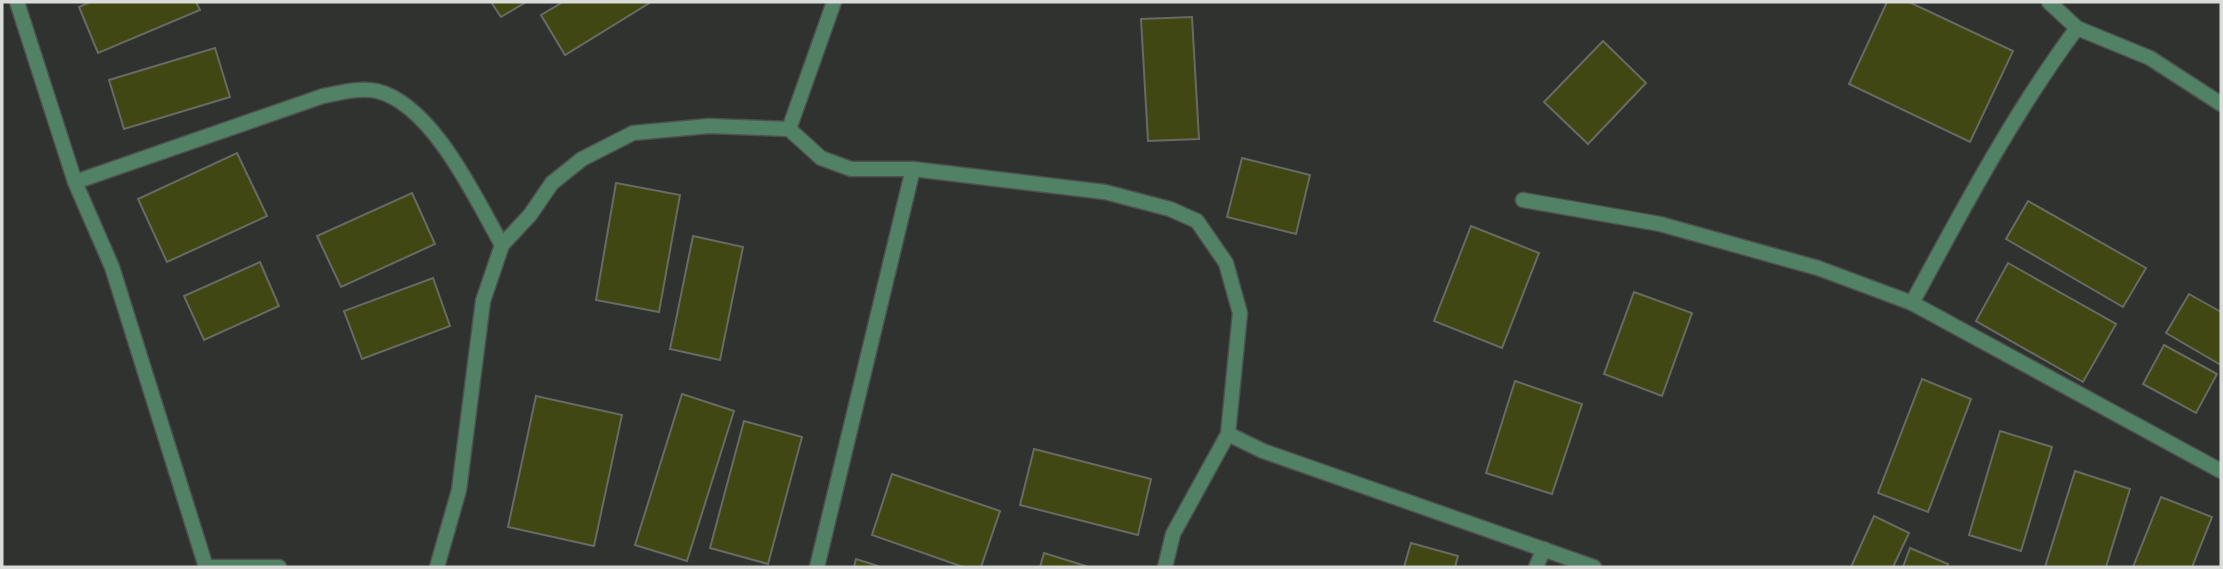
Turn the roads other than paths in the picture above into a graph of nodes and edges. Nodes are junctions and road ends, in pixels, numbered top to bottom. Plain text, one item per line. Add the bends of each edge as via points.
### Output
1 (17, 2) edge
2 (834, 2) edge
3 (2049, 2) edge
4 (2077, 28) junction
5 (2221, 104) edge
6 (789, 129) junction
7 (913, 169) junction
8 (75, 182) junction
9 (1523, 200) dead end
10 (502, 245) junction
11 (1912, 303) junction
12 (1228, 434) junction
13 (2221, 471) edge
14 (1544, 549) junction
15 (235, 566) edge
16 (205, 567) edge
17 (279, 567) edge
18 (437, 567) edge
19 (817, 567) edge
20 (1165, 567) edge
21 (1536, 567) edge
22 (1594, 567) edge

1 - 8 street
2 - 6 street
3 - 4 street
4 - 5 street via 2150,58
4 - 11 street via 1999,146
6 - 7 street via 821,158 851,169
6 - 10 street via 709,126 633,133 582,159 552,183
7 - 12 street via 1105,192 1197,221 1227,263 1240,313
7 - 19 street
8 - 10 street via 323,96 378,91 428,126 455,160
8 - 16 street via 112,267
9 - 11 street via 1660,224 1818,268
10 - 18 street via 483,301 459,490
11 - 13 street
12 - 14 street via 1263,452
12 - 20 street via 1173,534
14 - 21 street
14 - 22 street
15 - 16 street
15 - 17 street

